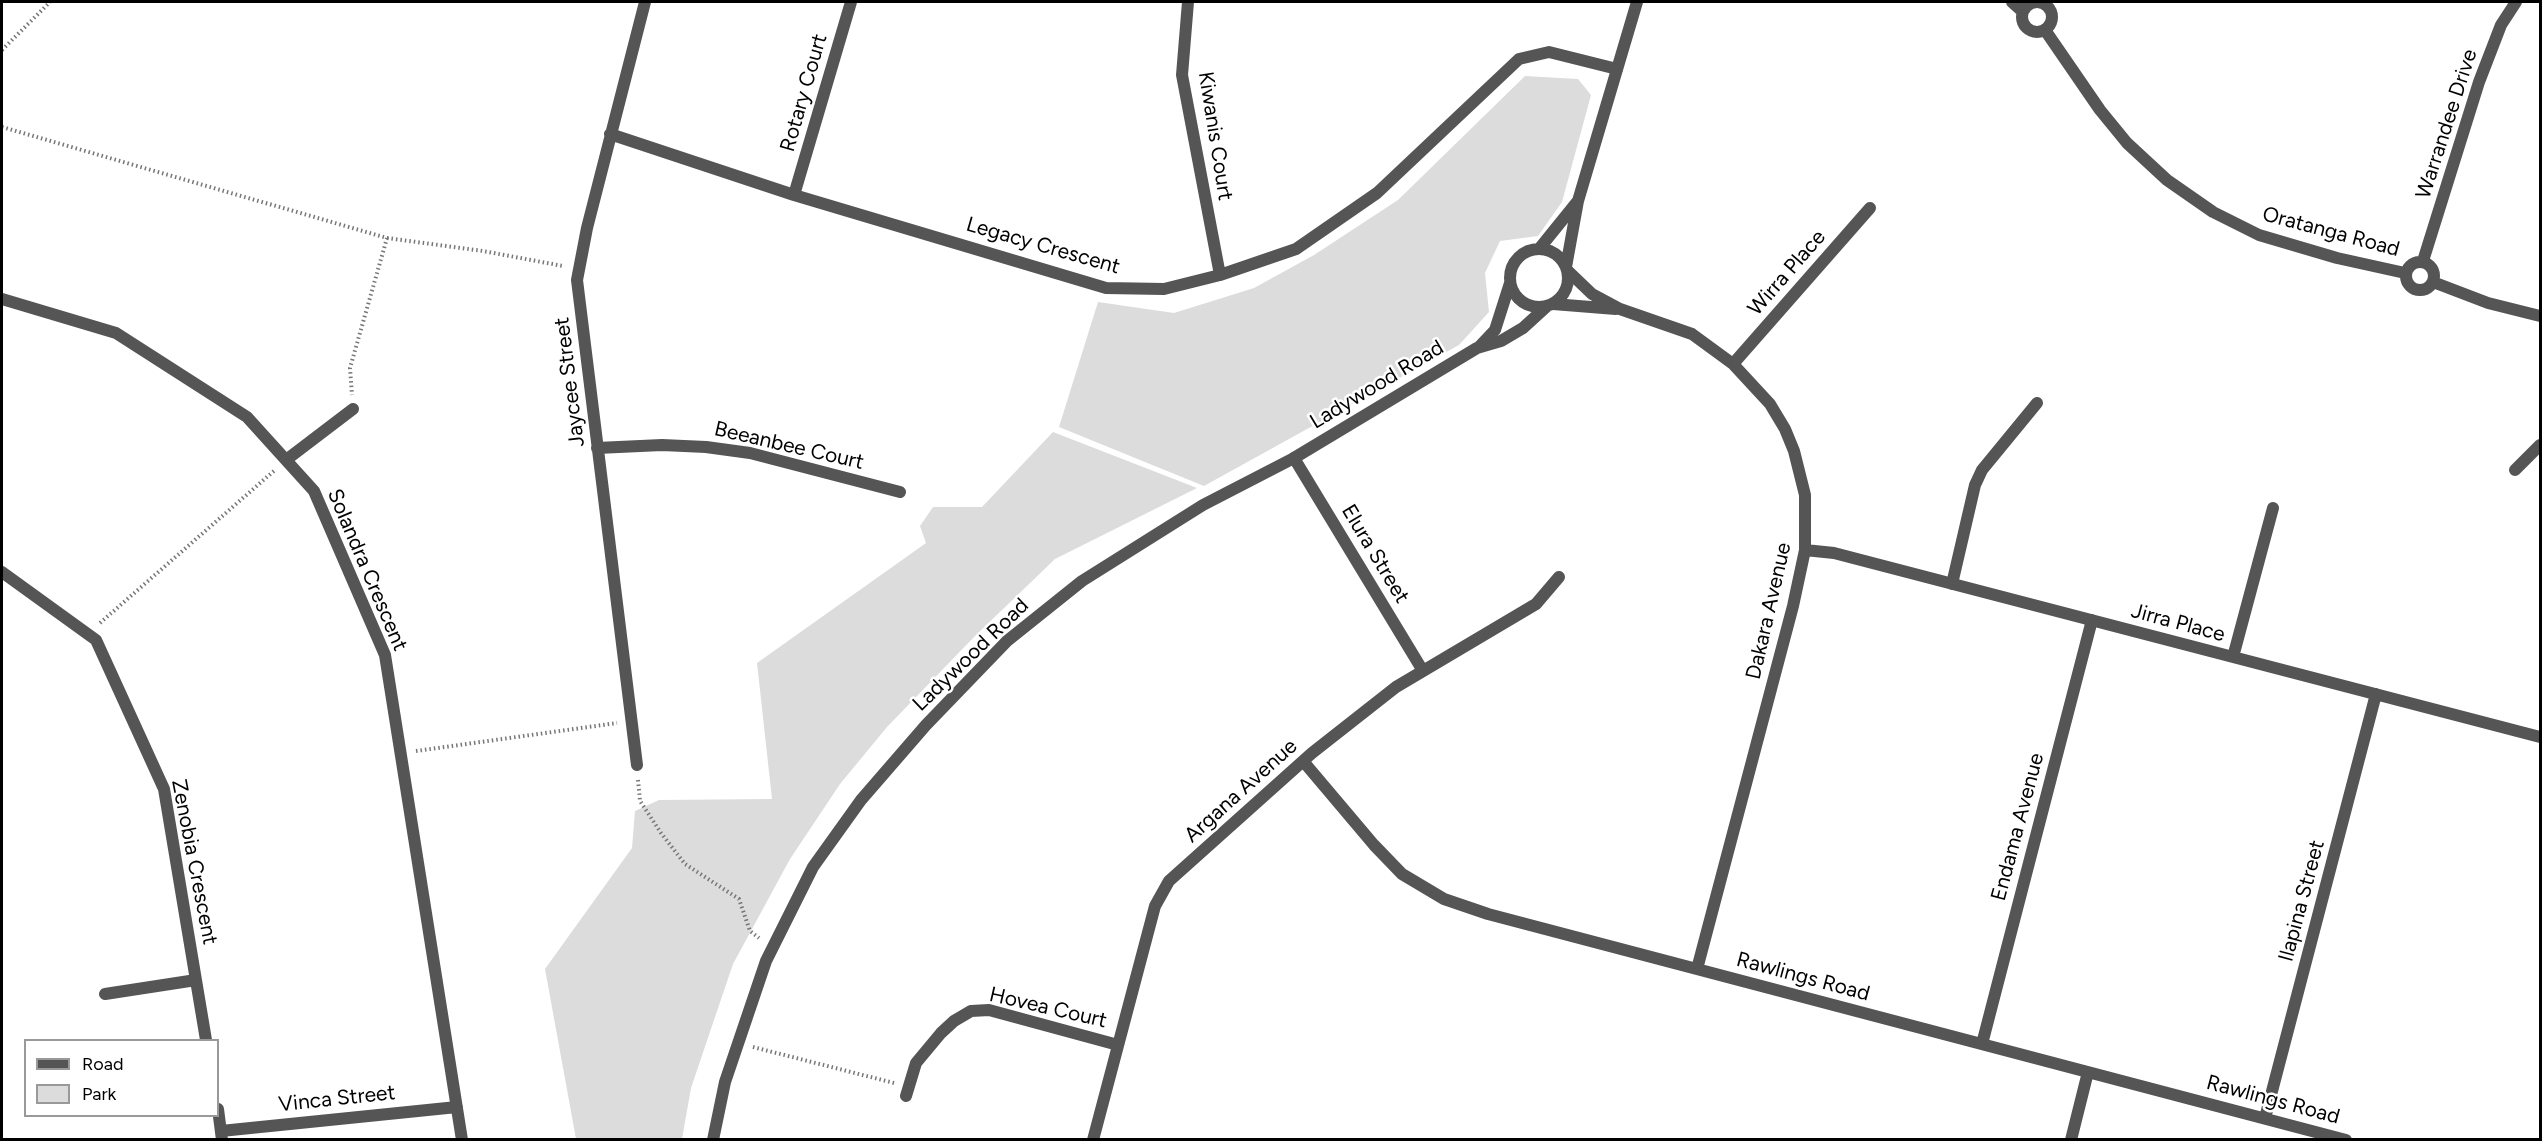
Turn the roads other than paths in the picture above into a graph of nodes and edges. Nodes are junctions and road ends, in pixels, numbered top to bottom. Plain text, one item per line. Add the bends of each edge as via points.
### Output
1 (645, 2) edge
2 (851, 2) edge
3 (1188, 2) edge
4 (1637, 2) edge
5 (2012, 2) edge
6 (2516, 2) edge
7 (2050, 4) edge
8 (2022, 10) junction
9 (2045, 30) junction
10 (1617, 69) junction
11 (610, 134) junction
12 (794, 195) junction
13 (1578, 201) junction
14 (1870, 208) dead end
15 (1539, 249) junction
16 (2423, 261) junction
17 (1567, 269) junction
18 (2405, 273) junction
19 (1220, 275) junction
20 (2433, 282) junction
21 (1510, 283) junction
22 (2, 300) edge
23 (1550, 305) junction
24 (1620, 309) junction
25 (2541, 316) edge
26 (1477, 348) junction
27 (1733, 364) junction
28 (2037, 403) dead end
29 (353, 409) road end
30 (2541, 445) edge
31 (597, 448) junction
32 (1294, 458) junction
33 (286, 460) junction
34 (2515, 470) dead end
35 (900, 492) dead end
36 (2273, 508) dead end
37 (1805, 550) junction
38 (2, 573) edge
39 (1559, 577) dead end
40 (1952, 584) junction
41 (2092, 620) junction
42 (2233, 657) junction
43 (1423, 671) junction
44 (2376, 694) junction
45 (2541, 737) edge
46 (1303, 761) junction
47 (637, 765) road end
48 (1697, 969) junction
49 (196, 980) junction
50 (105, 994) dead end
51 (206, 1039) edge
52 (1982, 1044) junction
53 (1118, 1045) junction
54 (2088, 1072) junction
55 (908, 1091) road end
56 (457, 1107) junction
57 (219, 1117) edge
58 (2265, 1118) junction
59 (221, 1135) edge
60 (462, 1140) edge
61 (713, 1140) edge
62 (1093, 1140) edge
63 (2071, 1140) edge
64 (2346, 1140) edge

1 - 11 street, Jaycee Street
2 - 12 street, Rotary Court
3 - 19 street, Kiwanis Court via 1182,75
4 - 10 street
5 - 8 street
6 - 16 street, Warrandee Drive via 2501,25 2478,82
7 - 8 street via 2030,3
7 - 9 street via 2052,22
8 - 9 street via 2022,24 2031,32
9 - 18 street, Oratanga Road via 2127,143 2167,180 2212,212 2259,235
10 - 13 street
10 - 19 street, Legacy Crescent via 1549,52 1519,59 1377,193 1296,249
11 - 12 street, Legacy Crescent
11 - 31 street, Jaycee Street via 578,269
12 - 19 street, Legacy Crescent via 1106,288 1164,289
13 - 15 street
13 - 17 street
14 - 27 street, Wirra Place
15 - 17 street via 1560,257
15 - 21 street via 1529,250 1514,263
16 - 18 street via 2413,262
16 - 20 street via 2433,269
17 - 23 street via 1567,286
17 - 24 street, Dakara Avenue via 1592,294
18 - 20 street via 2406,282 2415,290 2426,289
20 - 25 street via 2488,303
21 - 23 street via 1519,300 1527,305
21 - 26 street, Ladywood Road via 1495,330
22 - 33 street, Solandra Crescent via 116,333 247,417
23 - 24 street, Dakara Avenue
23 - 26 street, Ladywood Road via 1519,331
24 - 27 street, Dakara Avenue via 1692,334
26 - 32 street, Ladywood Road
27 - 37 street, Dakara Avenue via 1770,404 1794,451 1805,495
28 - 40 street via 1975,484
29 - 33 street
30 - 34 street
31 - 35 street, Beeanbee Court via 662,445 750,453
31 - 47 street, Jaycee Street
32 - 43 street, Elura Street
32 - 61 street, Ladywood Road via 1203,505 1082,581 1007,641 861,800 813,867 772,947 725,1082
33 - 56 street, Solandra Crescent via 314,491 385,655
36 - 42 street
37 - 40 street, Jirra Place via 1834,553
37 - 48 street, Dakara Avenue
38 - 49 street, Zenobia Crescent via 96,640 164,789
39 - 43 street, Argana Avenue via 1536,604
40 - 41 street, Jirra Place
41 - 42 street, Jirra Place
41 - 52 street, Endama Avenue
42 - 44 street, Jirra Place
43 - 46 street, Argana Avenue via 1396,687
44 - 45 street, Jirra Place
44 - 58 street, Ilapina Street
46 - 48 street, Rawlings Road via 1402,874 1444,899
46 - 53 street, Argana Avenue via 1162,890
48 - 52 street, Rawlings Road
49 - 50 street
49 - 51 street, Zenobia Crescent
52 - 54 street, Rawlings Road
53 - 55 street, Hovea Court via 989,1010 971,1011 954,1021 916,1063
53 - 62 street, Argana Avenue
54 - 58 street, Rawlings Road
54 - 63 street
56 - 59 street, Vinca Street
56 - 60 street, Solandra Crescent
57 - 59 street
58 - 64 street, Rawlings Road

